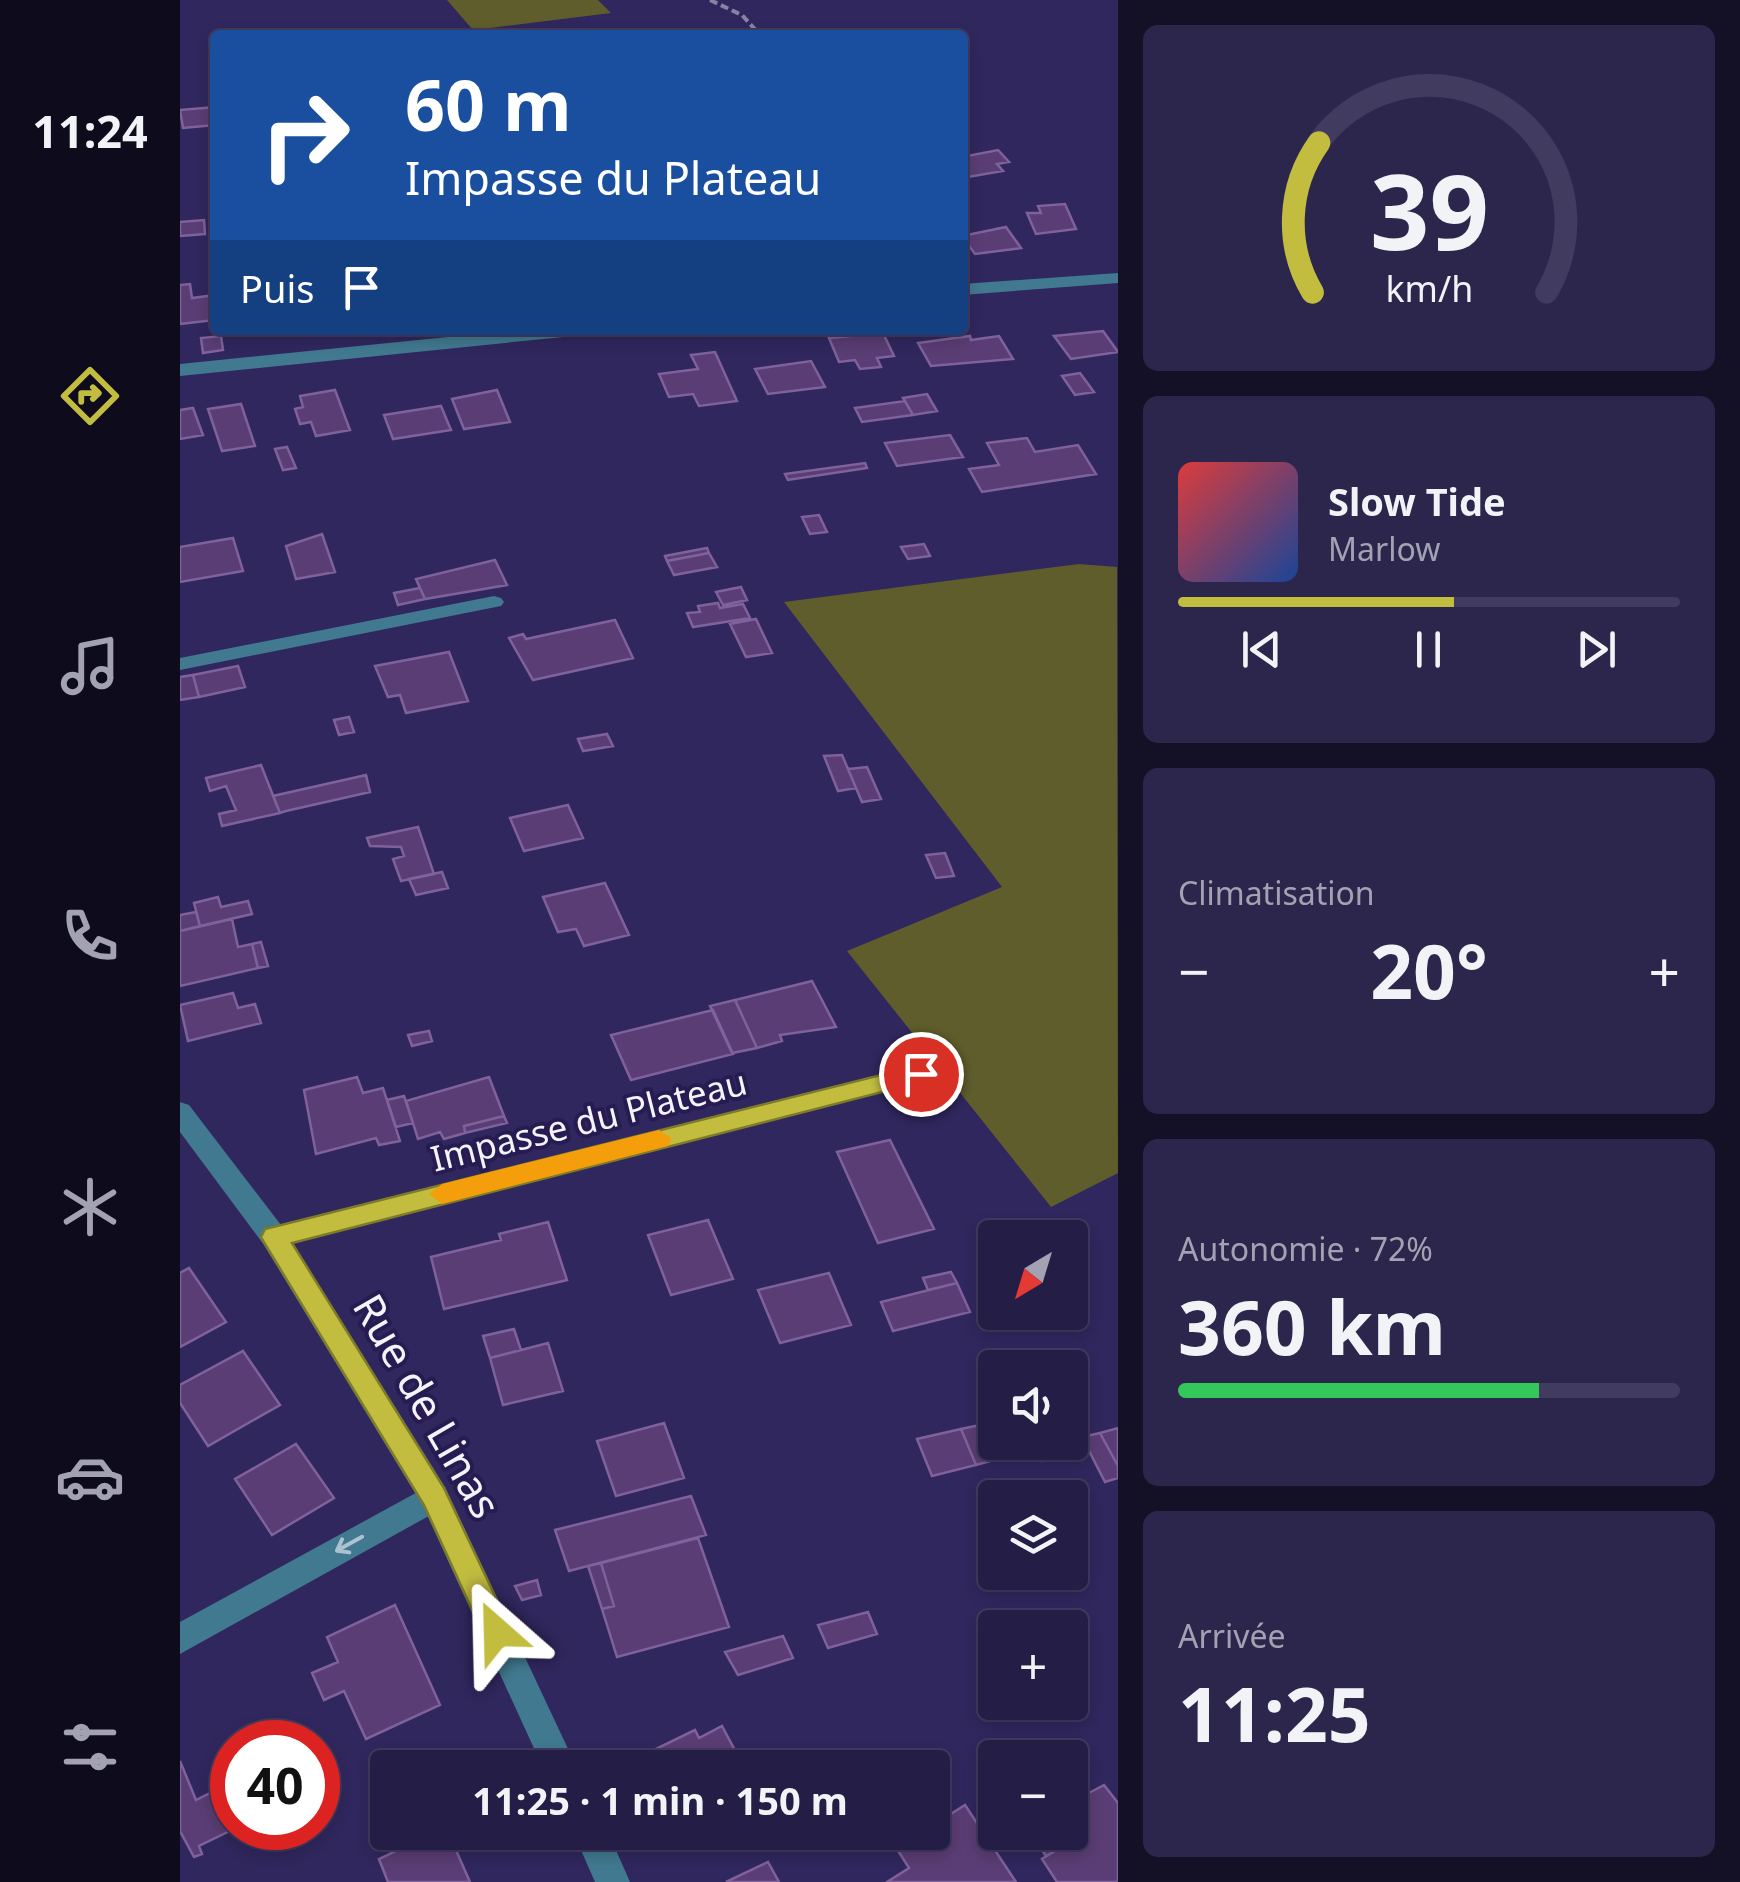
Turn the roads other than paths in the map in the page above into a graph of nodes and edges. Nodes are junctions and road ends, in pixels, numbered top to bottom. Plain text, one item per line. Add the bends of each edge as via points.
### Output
1 (1118, 278) edge
2 (968, 290) edge
3 (524, 335) edge
4 (180, 370) edge
5 (494, 602) dead end
6 (180, 664) edge
7 (921, 1074) dead end
8 (180, 1112) edge
9 (274, 1237) junction
10 (434, 1496) junction
11 (180, 1638) edge
12 (552, 1750) edge
13 (598, 1850) edge
14 (613, 1882) edge

1 - 2 street
3 - 4 street
5 - 6 lane
7 - 9 lane, Impasse du Plateau
8 - 9 street, Rue de Linas
9 - 10 street, Rue de Linas
10 -> 11 street
10 - 12 street, Rue de Linas
13 - 14 street

